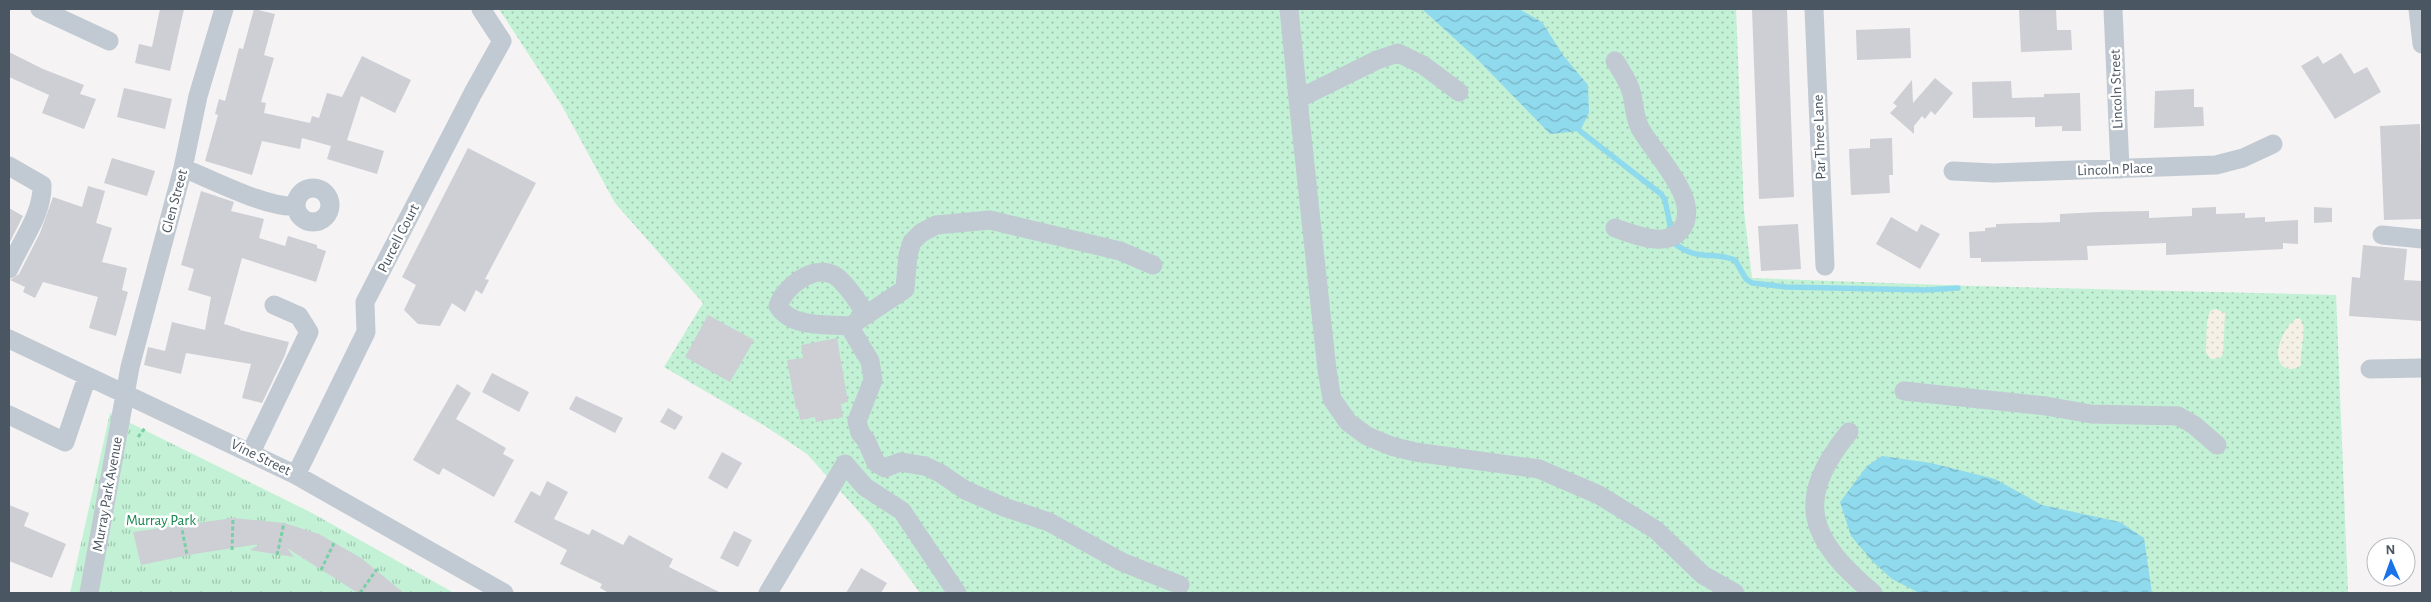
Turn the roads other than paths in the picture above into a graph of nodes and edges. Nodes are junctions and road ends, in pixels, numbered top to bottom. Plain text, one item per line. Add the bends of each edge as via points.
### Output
1 (40, 9) edge
2 (224, 9) edge
3 (481, 9) edge
4 (1288, 9) edge
5 (1814, 9) edge
6 (2113, 9) edge
7 (2418, 9) edge
8 (109, 41) dead end
9 (2422, 44) edge
10 (1614, 61) dead end
11 (1459, 92) dead end
12 (1298, 99) junction
13 (2273, 144) dead end
14 (9, 166) edge
15 (183, 168) junction
16 (2120, 169) junction
17 (1953, 171) dead end
18 (296, 206) dead end
19 (1615, 228) dead end
20 (2382, 235) dead end
21 (2422, 239) edge
22 (1153, 265) dead end
23 (1825, 266) dead end
24 (9, 269) edge
25 (274, 305) dead end
26 (867, 315) junction
27 (849, 326) junction
28 (9, 339) edge
29 (2422, 368) edge
30 (2370, 369) dead end
31 (87, 377) junction
32 (1904, 391) dead end
33 (125, 394) junction
34 (9, 415) edge
35 (1849, 432) dead end
36 (2217, 445) dead end
37 (251, 452) junction
38 (296, 474) junction
39 (1180, 585) dead end
40 (89, 593) edge
41 (504, 593) edge
42 (768, 593) edge
43 (957, 593) edge
44 (1735, 593) edge
45 (1873, 593) edge

1 - 8 street
2 - 15 street, Glen Street via 198,96
3 - 38 street, Purcell Court via 502,41 365,302 366,332
4 - 12 street
5 - 23 street, Par Three Lane
6 - 16 street, Lincoln Street
7 - 9 street
10 - 19 street via 1632,93 1634,113 1640,128 1678,184 1688,207 1684,226 1678,234 1660,240
11 - 12 street via 1424,65 1398,53
12 - 44 street via 1329,380 1332,399 1348,422 1367,436 1391,446 1539,469 1599,495 1656,530 1703,575
13 - 16 street, Lincoln Place via 2230,163
14 - 24 street via 42,185 35,216
15 - 18 street via 263,202
15 - 33 street, Glen Street
16 - 17 street, Lincoln Place via 1994,174
20 - 21 street
22 - 26 street via 1120,251 990,220 936,225 920,233 912,242 906,289
25 - 37 street via 299,316 309,332
26 - 27 street
26 - 27 street via 835,276 822,272 802,278 782,296 778,306 783,314 794,320
27 - 39 street via 870,361 873,380 857,421 876,463 885,468 900,462 925,466 965,490 1049,522 1122,562
28 - 31 street, Vine Street
29 - 30 street
31 - 33 street, Vine Street
31 - 34 street via 65,442
32 - 36 street via 2091,414 2178,416
33 - 37 street, Vine Street
33 - 40 street, Murray Park Avenue
35 - 45 street via 1830,455 1820,476 1815,519 1823,542
37 - 38 street, Vine Street
38 - 41 street, Vine Street
42 - 43 street via 845,464 866,487 902,511

